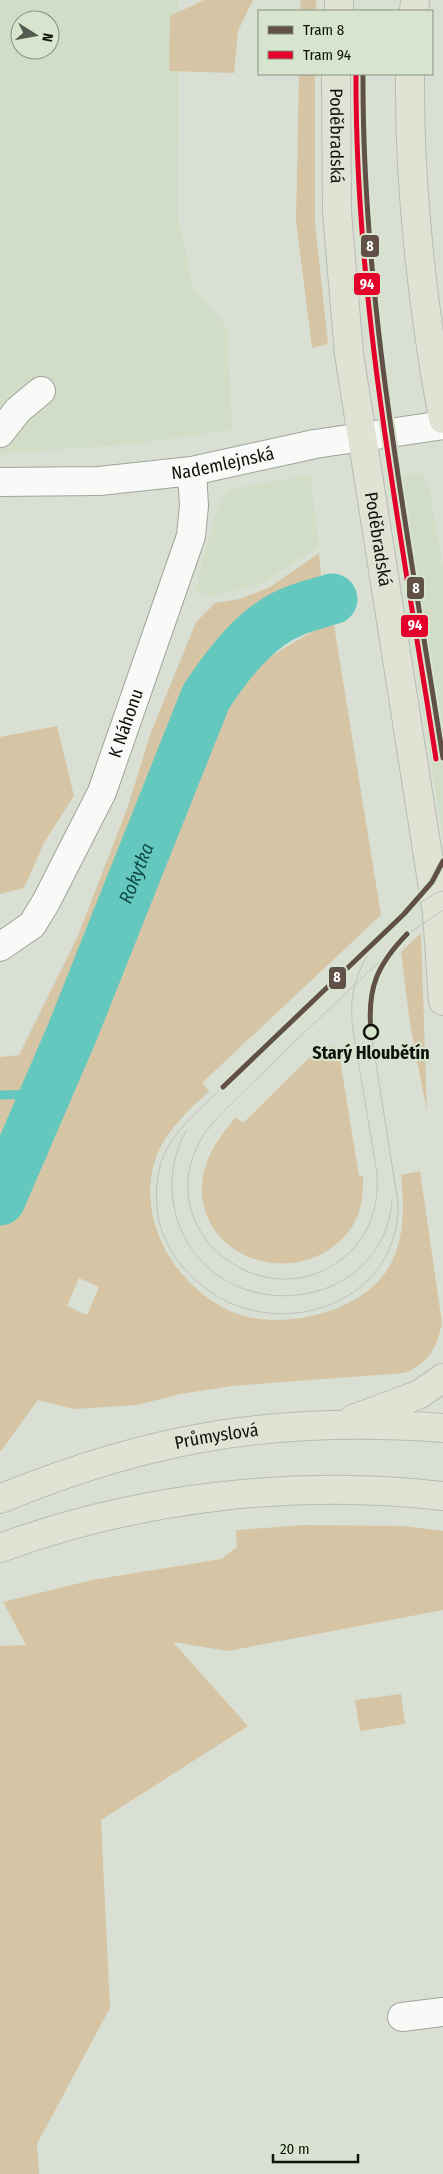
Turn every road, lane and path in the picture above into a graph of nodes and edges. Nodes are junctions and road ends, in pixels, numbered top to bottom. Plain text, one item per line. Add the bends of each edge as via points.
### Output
1 (336, 75) edge
2 (410, 75) edge
3 (42, 391) dead end
4 (443, 418) edge
5 (443, 425) edge
6 (0, 433) edge
7 (363, 437) junction
8 (192, 470) junction
9 (0, 482) edge
10 (0, 947) edge
11 (443, 1001) edge
12 (443, 1378) edge
13 (340, 1424) junction
14 (443, 1428) edge
15 (443, 1496) edge
16 (0, 1499) edge
17 (0, 1548) edge
18 (443, 2012) edge
19 (402, 2017) dead end

1 - 7 main road, Poděbradská via 337,212 347,342
2 - 4 main road via 409,133 415,218 429,343
3 - 6 street via 18,410
5 - 7 street, Nademlejnská
7 - 8 street, Nademlejnská
7 - 11 main road, Poděbradská via 436,906
8 - 9 street, Nademlejnská via 99,481
8 - 10 street, K Náhonu via 194,506 191,536 102,792 32,925
12 - 13 main road via 418,1395
13 - 14 main road, Průmyslová
13 - 16 main road, Průmyslová via 257,1429 163,1444 84,1467
15 - 17 main road via 328,1491 219,1497 87,1521
18 - 19 street

